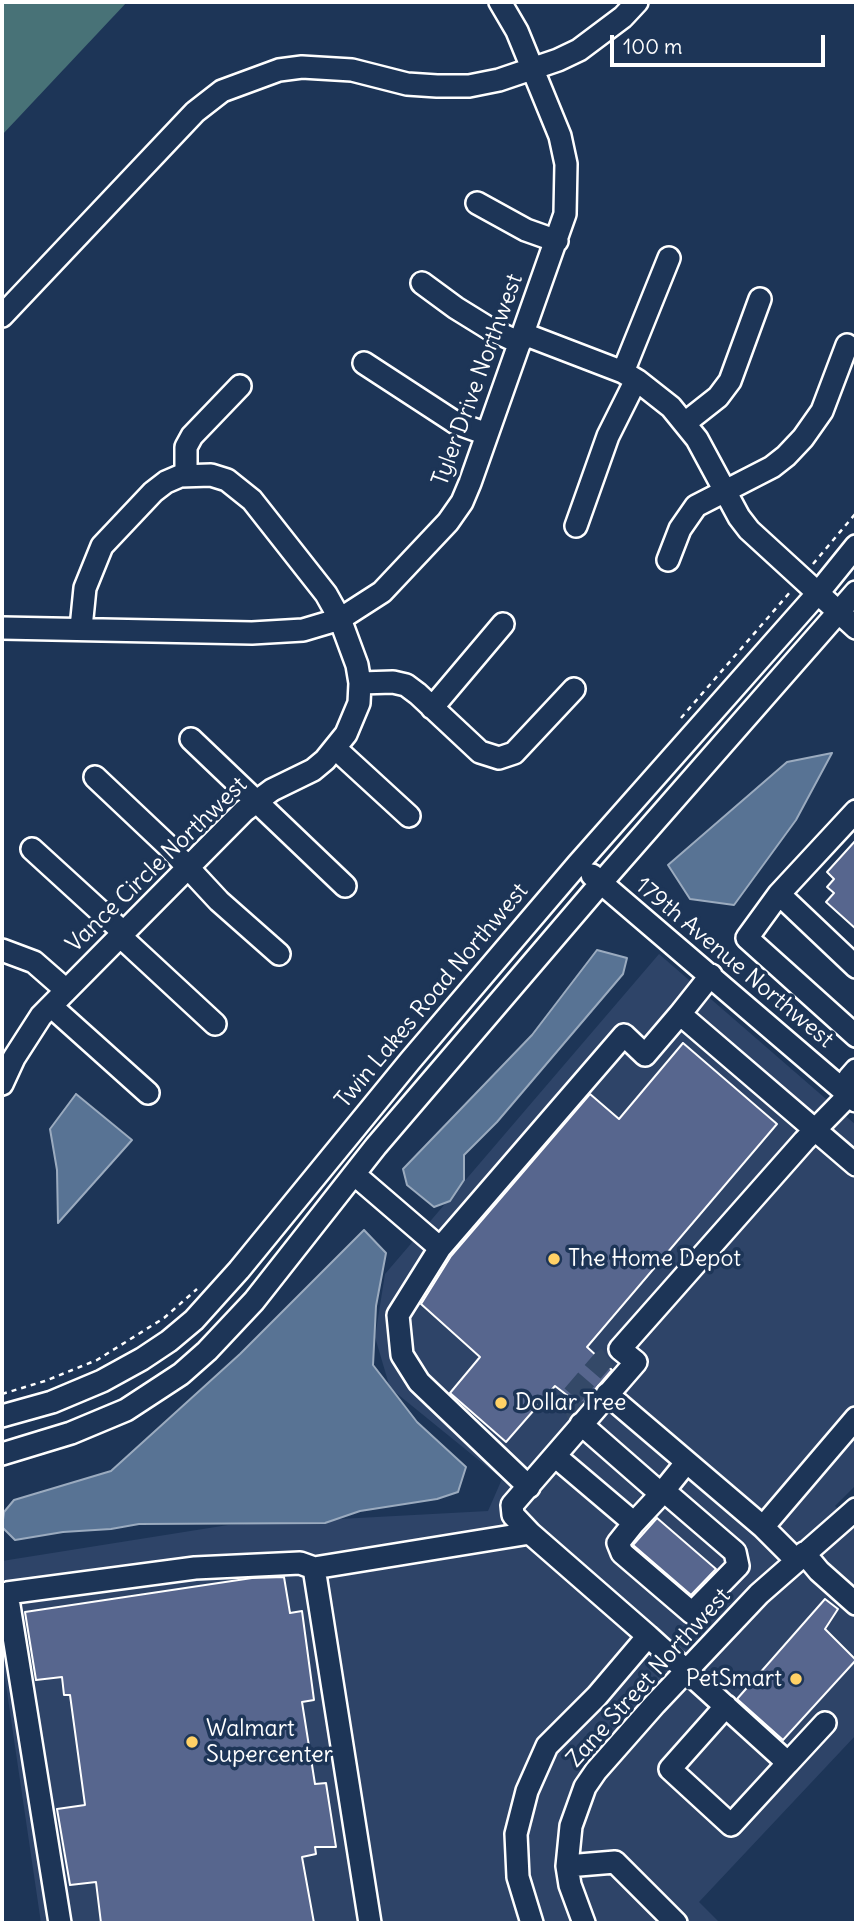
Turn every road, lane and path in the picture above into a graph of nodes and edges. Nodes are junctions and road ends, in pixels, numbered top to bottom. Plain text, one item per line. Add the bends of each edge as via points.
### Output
1 (500, 2) edge
2 (637, 2) edge
3 (533, 69) junction
4 (477, 204) dead end
5 (557, 241) junction
6 (669, 258) dead end
7 (422, 283) dead end
8 (760, 299) dead end
9 (2, 316) edge
10 (522, 338) junction
11 (847, 345) dead end
12 (364, 363) dead end
13 (630, 376) junction
14 (240, 386) dead end
15 (685, 423) junction
16 (488, 434) junction
17 (186, 475) junction
18 (723, 491) junction
19 (856, 513) edge
20 (576, 526) dead end
21 (856, 545) edge
22 (668, 560) dead end
23 (809, 570) dead end
24 (794, 587) dead end
25 (856, 592) edge
26 (818, 593) junction
27 (839, 613) junction
28 (340, 619) junction
29 (503, 624) dead end
30 (2, 628) edge
31 (81, 628) junction
32 (856, 628) edge
33 (360, 683) junction
34 (574, 689) dead end
35 (432, 708) junction
36 (676, 725) dead end
37 (191, 739) dead end
38 (336, 749) junction
39 (95, 777) dead end
40 (256, 802) junction
41 (856, 811) edge
42 (409, 816) dead end
43 (32, 849) dead end
44 (578, 864) junction
45 (188, 868) junction
46 (601, 883) junction
47 (345, 886) dead end
48 (779, 894) junction
49 (122, 934) junction
50 (2, 950) edge
51 (279, 954) dead end
52 (856, 967) edge
53 (711, 975) junction
54 (59, 998) junction
55 (680, 1014) junction
56 (215, 1024) dead end
57 (856, 1036) edge
58 (8, 1055) edge
59 (856, 1070) edge
60 (2, 1084) edge
61 (148, 1093) dead end
62 (854, 1097) edge
63 (817, 1129) junction
64 (856, 1164) edge
65 (354, 1174) junction
66 (440, 1248) junction
67 (204, 1281) dead end
68 (2, 1394) edge
69 (607, 1394) junction
70 (2, 1416) edge
71 (856, 1418) edge
72 (581, 1424) junction
73 (2, 1454) edge
74 (555, 1455) junction
75 (686, 1463) junction
76 (529, 1487) junction
77 (662, 1492) junction
78 (856, 1509) edge
79 (634, 1523) junction
80 (763, 1527) junction
81 (530, 1533) junction
82 (800, 1556) junction
83 (314, 1568) junction
84 (856, 1604) edge
85 (648, 1636) junction
86 (686, 1671) junction
87 (726, 1706) junction
88 (825, 1723) dead end
89 (788, 1763) junction
90 (567, 1866) junction
91 (60, 1923) edge
92 (370, 1923) edge
93 (532, 1923) edge
94 (584, 1923) edge
95 (676, 1923) edge

1 - 3 street, Tyler Drive Northwest
2 - 3 street via 579,50
3 - 5 street, Tyler Drive Northwest via 560,136 566,164 565,214
3 - 9 street via 469,86 437,86 407,84 352,70 302,67 279,70 222,91 195,112
4 - 5 street
5 - 10 street, Tyler Drive Northwest
6 - 13 street
7 - 10 street via 490,329
8 - 15 street via 730,382
10 - 13 street
10 - 16 street, Tyler Drive Northwest
11 - 18 street via 822,411 803,438 772,467
12 - 16 street via 456,423
13 - 15 street
13 - 20 street
14 - 17 street via 192,436 186,447
15 - 18 street
16 - 28 street, Tyler Drive Northwest via 466,493 448,522 382,592
17 - 28 street, Vance Circle Northwest via 227,480 253,500
17 - 31 street via 153,492 102,546 85,587
18 - 22 street via 696,506 687,517
18 - 26 street via 750,530
19 - 23 path
21 - 26 street, Twin Lakes Road Northwest
24 - 36 path
25 - 27 street
26 - 27 street
26 - 44 street, Twin Lakes Road Northwest
27 - 32 street
27 - 46 street
28 - 31 street, Tyler Drive Northwest via 281,633
28 - 33 street, Vance Circle Northwest
29 - 35 street
30 - 31 street, Tyler Drive Northwest
33 - 35 street via 398,683
33 - 38 street, Vance Circle Northwest via 356,712
34 - 35 street via 505,758 480,752
37 - 40 street
38 - 40 street, Vance Circle Northwest via 313,770
38 - 42 street
39 - 45 street
40 - 45 street, Vance Circle Northwest
40 - 47 street
41 - 48 street
43 - 49 street
44 - 46 street, 179th Avenue Northwest
44 - 70 street, Twin Lakes Road Northwest via 194,1320 142,1359 102,1381
45 - 49 street, Vance Circle Northwest
45 - 51 street
46 - 53 street, 179th Avenue Northwest
46 - 65 street
48 - 52 street
48 - 57 street via 747,938
49 - 54 street, Vance Circle Northwest
49 - 56 street
50 - 54 street via 34,962
53 - 55 street
53 - 62 street, 179th Avenue Northwest
54 - 58 street, Vance Circle Northwest
54 - 61 street
55 - 63 street
55 - 66 street via 645,1055 624,1035
58 - 60 street, Vance Circle Northwest
59 - 62 street via 849,1078
62 - 63 street
63 - 64 street
63 - 69 street via 620,1349 636,1362
65 - 66 street
65 - 73 street via 254,1301 181,1374 96,1424
66 - 76 street via 398,1315 402,1355 419,1382
67 - 68 path via 164,1318 97,1360
69 - 72 street
69 - 75 street
71 - 80 street
72 - 74 street
72 - 77 street
74 - 76 street
74 - 79 street
75 - 77 street
75 - 80 street
76 - 81 street via 512,1505 513,1516
77 - 79 street
77 - 79 street via 735,1552 738,1566 692,1613 622,1553 618,1544
78 - 82 street, Zane Street Northwest
80 - 82 street
81 - 83 street
81 - 85 street
82 - 84 street
82 - 86 street, Zane Street Northwest
83 - 91 street via 300,1563 195,1568 7,1593
83 - 92 street
85 - 86 street
85 - 93 street via 547,1746 527,1791 516,1834 518,1877
86 - 87 street
86 - 90 street, Zane Street Northwest via 586,1787 571,1826
87 - 89 street
87 - 89 street via 670,1769 731,1825
88 - 89 street
90 - 94 street, Zane Street Northwest
90 - 95 street via 615,1862

